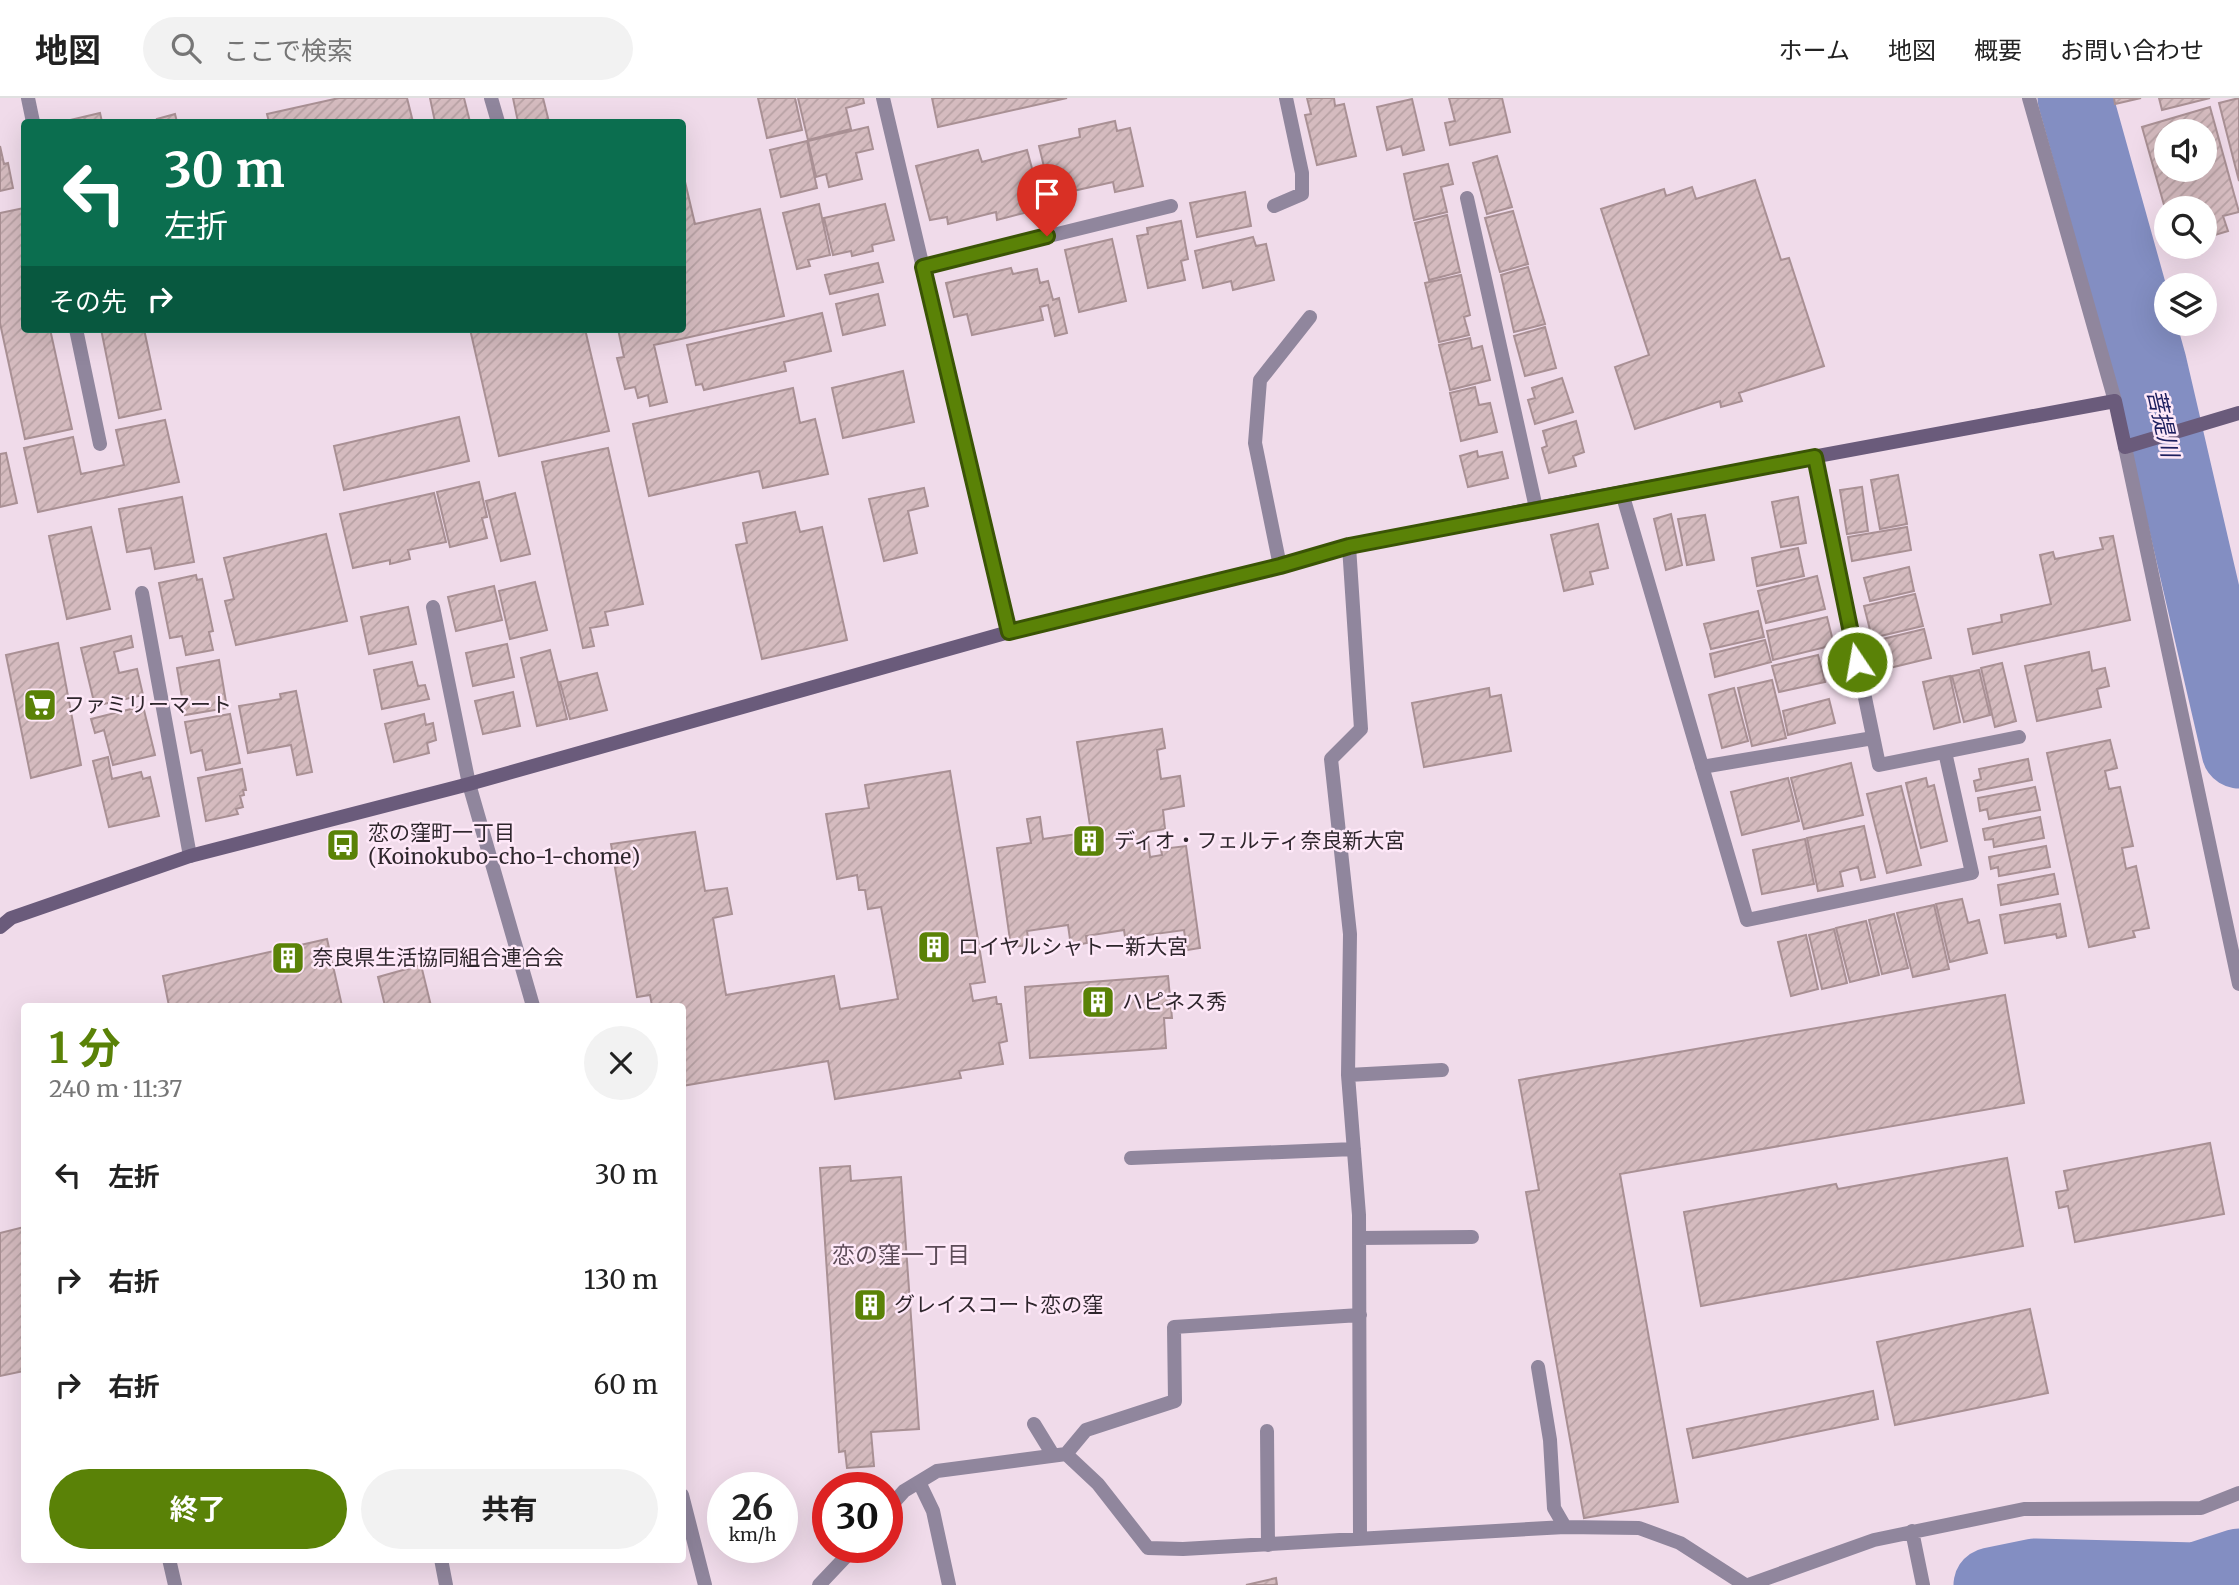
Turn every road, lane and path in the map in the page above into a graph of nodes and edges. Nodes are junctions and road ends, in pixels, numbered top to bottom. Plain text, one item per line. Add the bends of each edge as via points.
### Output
1 (27, 98) edge
2 (491, 98) edge
3 (884, 98) edge
4 (1286, 98) edge
5 (2029, 98) edge
6 (32, 119) edge
7 (497, 119) edge
8 (1467, 198) dead end
9 (1171, 206) dead end
10 (1274, 206) dead end
11 (923, 267) junction
12 (1310, 317) dead end
13 (77, 333) edge
14 (2115, 401) junction
15 (2239, 414) edge
16 (100, 444) dead end
17 (2125, 447) junction
18 (1815, 457) junction
19 (1622, 493) junction
20 (1536, 508) junction
21 (1349, 546) junction
22 (1280, 566) junction
23 (142, 593) dead end
24 (433, 607) dead end
25 (1009, 632) junction
26 (2019, 737) dead end
27 (1873, 738) junction
28 (1945, 752) junction
29 (1702, 767) junction
30 (469, 784) junction
31 (191, 856) junction
32 (0, 927) edge
33 (2239, 984) edge
34 (532, 1003) edge
35 (1442, 1070) dead end
36 (1348, 1075) junction
37 (1354, 1149) junction
38 (1131, 1158) dead end
39 (1472, 1237) dead end
40 (1359, 1238) junction
41 (1360, 1315) junction
42 (1538, 1367) dead end
43 (1034, 1424) dead end
44 (1267, 1432) dead end
45 (1060, 1455) junction
46 (919, 1482) junction
47 (903, 1492) edge
48 (2239, 1493) edge
49 (686, 1511) edge
50 (1565, 1527) junction
51 (1912, 1531) junction
52 (1360, 1539) junction
53 (1268, 1545) junction
54 (170, 1563) edge
55 (442, 1563) edge
56 (840, 1563) edge
57 (175, 1585) edge
58 (446, 1585) edge
59 (705, 1585) edge
60 (819, 1585) edge
61 (949, 1585) edge
62 (1746, 1585) edge
63 (1923, 1585) edge

1 - 6 street
2 - 7 street
3 - 11 street
4 - 10 street via 1302,194
5 - 14 street
8 - 20 street
9 - 11 street
11 - 25 street
12 - 22 street via 1260,380 1255,443
13 - 16 street
14 - 17 street
14 - 18 street
15 - 17 street
17 - 33 street
18 - 19 street
18 - 27 street
19 - 20 street
19 - 29 street
20 - 21 street
21 - 22 street
21 - 36 street via 1361,729 1331,759 1347,844
22 - 25 street
23 - 31 street
24 - 30 street
25 - 30 street
26 - 28 street
27 - 28 street via 1879,765
27 - 29 street
28 - 29 street via 1972,873 1747,920
30 - 31 street
30 - 34 street
31 - 32 street via 11,918
35 - 36 street
36 - 37 street
37 - 38 street
37 - 40 street
39 - 40 street
40 - 41 street
41 - 45 street via 1174,1327 1175,1401 1086,1430
41 - 52 street
42 - 50 street via 1550,1440 1554,1508
43 - 45 street
44 - 53 street
45 - 46 street via 937,1471
45 - 53 street via 1098,1484 1148,1548
46 - 47 street
46 - 61 street via 933,1511
48 - 51 street via 2201,1508 2024,1509
49 - 59 street
50 - 52 street
50 - 62 street via 1639,1528 1680,1543
51 - 62 street
51 - 63 street
52 - 53 street
54 - 57 street
55 - 58 street
56 - 60 street

